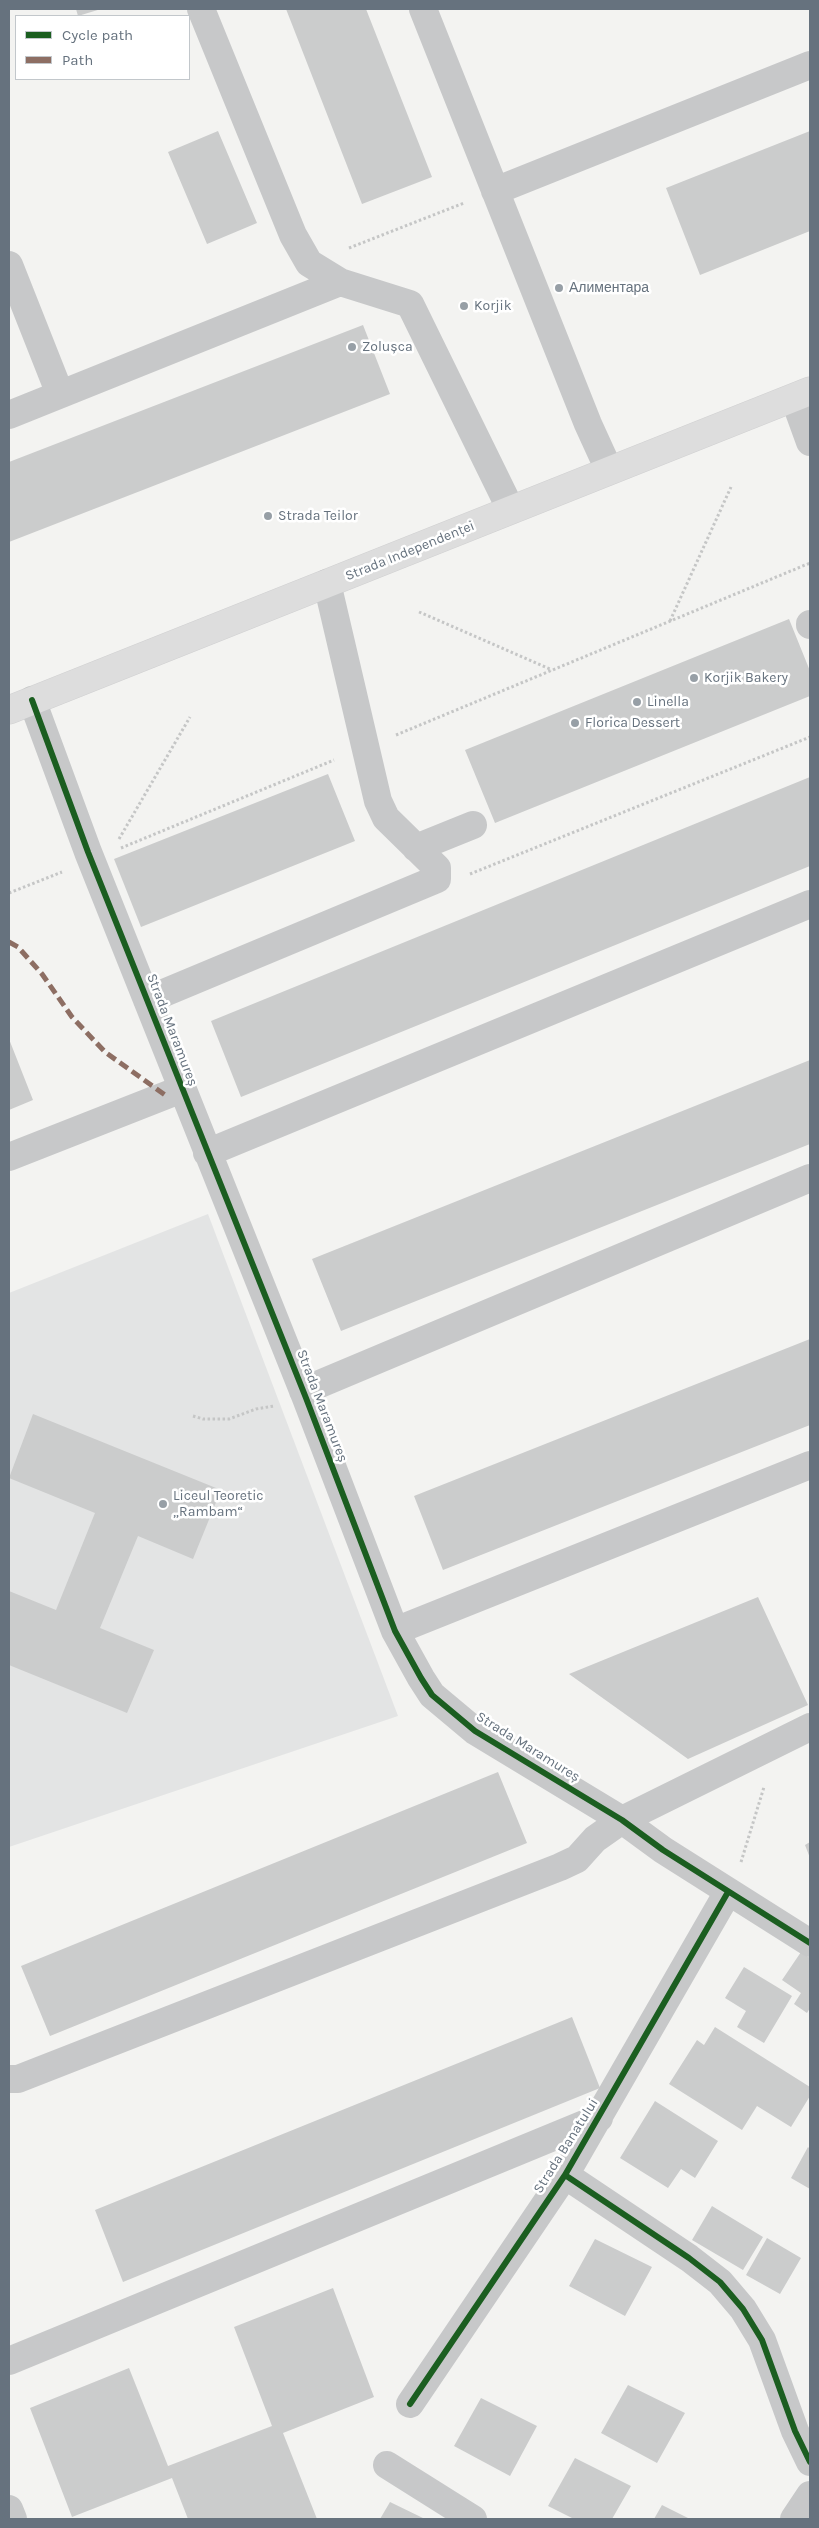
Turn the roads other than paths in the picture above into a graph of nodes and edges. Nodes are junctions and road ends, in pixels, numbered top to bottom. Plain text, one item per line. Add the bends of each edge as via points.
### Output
1 (201, 9) edge
2 (423, 9) edge
3 (810, 65) edge
4 (495, 191) junction
5 (9, 265) edge
6 (340, 282) junction
7 (60, 394) junction
8 (802, 394) edge
9 (9, 414) edge
10 (810, 442) edge
11 (609, 470) junction
12 (510, 510) junction
13 (327, 583) junction
14 (20, 705) edge
15 (473, 825) dead end
16 (416, 848) junction
17 (810, 904) edge
18 (147, 1000) junction
19 (182, 1089) junction
20 (207, 1153) junction
21 (9, 1157) edge
22 (810, 1178) edge
23 (304, 1394) junction
24 (810, 1465) edge
25 (395, 1630) junction
26 (810, 1726) edge
27 (622, 1820) junction
28 (730, 1893) junction
29 (810, 1943) edge
30 (9, 2079) edge
31 (600, 2118) junction
32 (565, 2176) junction
33 (9, 2361) edge
34 (410, 2404) dead end
35 (810, 2462) edge
36 (386, 2465) dead end
37 (810, 2495) edge
38 (9, 2509) edge
39 (13, 2519) edge
40 (473, 2519) edge
41 (794, 2519) edge

1 - 6 street via 293,235 309,263
2 - 4 street
3 - 4 street
4 - 11 street
5 - 7 street
6 - 7 street
6 - 12 street via 410,304
7 - 9 street
8 - 10 street
8 - 11 main road, Strada Independenței
11 - 12 main road, Strada Independenței
12 - 13 main road, Strada Independenței
13 - 14 main road, Strada Independenței
13 - 16 street via 378,801 386,818
14 - 18 street, Strada Maramureș via 103,855
15 - 16 street
16 - 18 street via 437,868 437,879
17 - 20 street
18 - 19 street, Strada Maramureș
19 - 20 street, Strada Maramureș
19 - 21 street
20 - 23 street, Strada Maramureș
22 - 23 street
23 - 25 street, Strada Maramureș
24 - 25 street
25 - 27 street, Strada Maramureș via 428,1690 454,1714 475,1731
26 - 27 street
27 - 28 street, Strada Maramureș
27 - 30 street via 595,1839 577,1859 560,1867 18,2079
28 - 29 street, Strada Maramureș
28 - 31 street, Strada Banatului
31 - 32 street, Strada Banatului
31 - 33 street
32 - 34 street, Strada Banatului
32 - 35 street via 720,2282 743,2309 762,2340 795,2431
36 - 40 street
37 - 41 street
38 - 39 street

